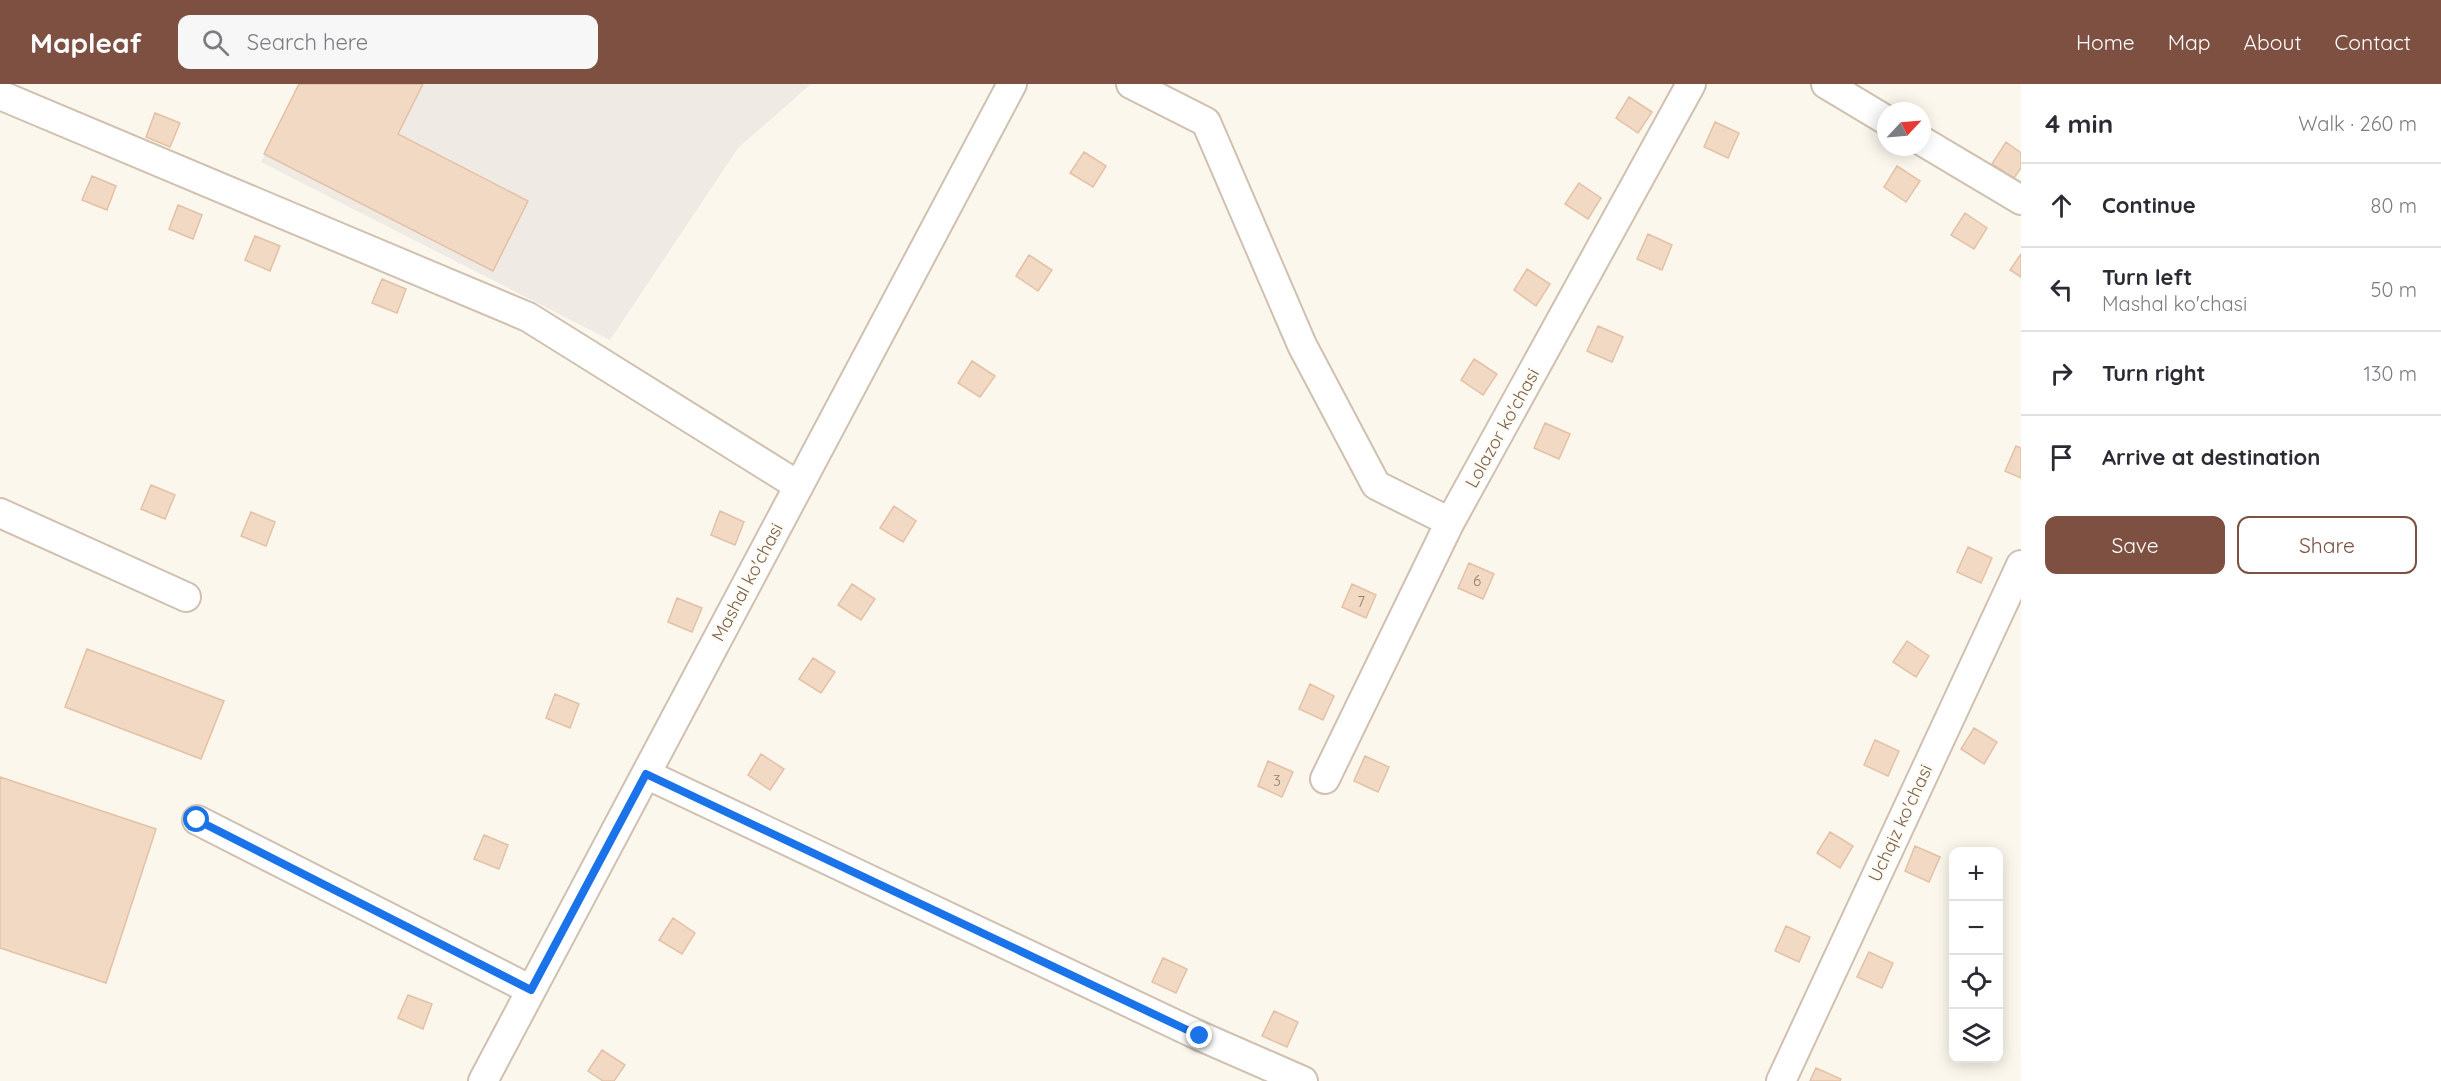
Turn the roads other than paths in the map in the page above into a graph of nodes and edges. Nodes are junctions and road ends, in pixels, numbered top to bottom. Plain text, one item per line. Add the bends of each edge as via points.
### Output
1 (1012, 84) edge
2 (1131, 84) edge
3 (1691, 84) edge
4 (1826, 84) edge
5 (0, 95) edge
6 (1877, 115) edge
7 (1931, 146) edge
8 (2021, 200) edge
9 (798, 486) junction
10 (0, 513) edge
11 (1450, 522) junction
12 (2021, 565) edge
13 (186, 597) dead end
14 (646, 774) junction
15 (1325, 779) dead end
16 (197, 820) dead end
17 (531, 990) junction
18 (483, 1081) edge
19 (1303, 1081) edge
20 (1780, 1081) edge

1 - 9 street, Mashal ko'chasi
2 - 11 street via 1206,122 1302,345 1376,485
3 - 11 street, Lolazor ko'chasi
4 - 6 street
5 - 9 street via 528,317
7 - 8 street
9 - 14 street, Mashal ko'chasi
10 - 13 street
11 - 15 street, Lolazor ko'chasi
12 - 20 street, Uchqiz ko'chasi
14 - 17 street, Mashal ko'chasi
14 - 19 street
16 - 17 street
17 - 18 street, Mashal ko'chasi

